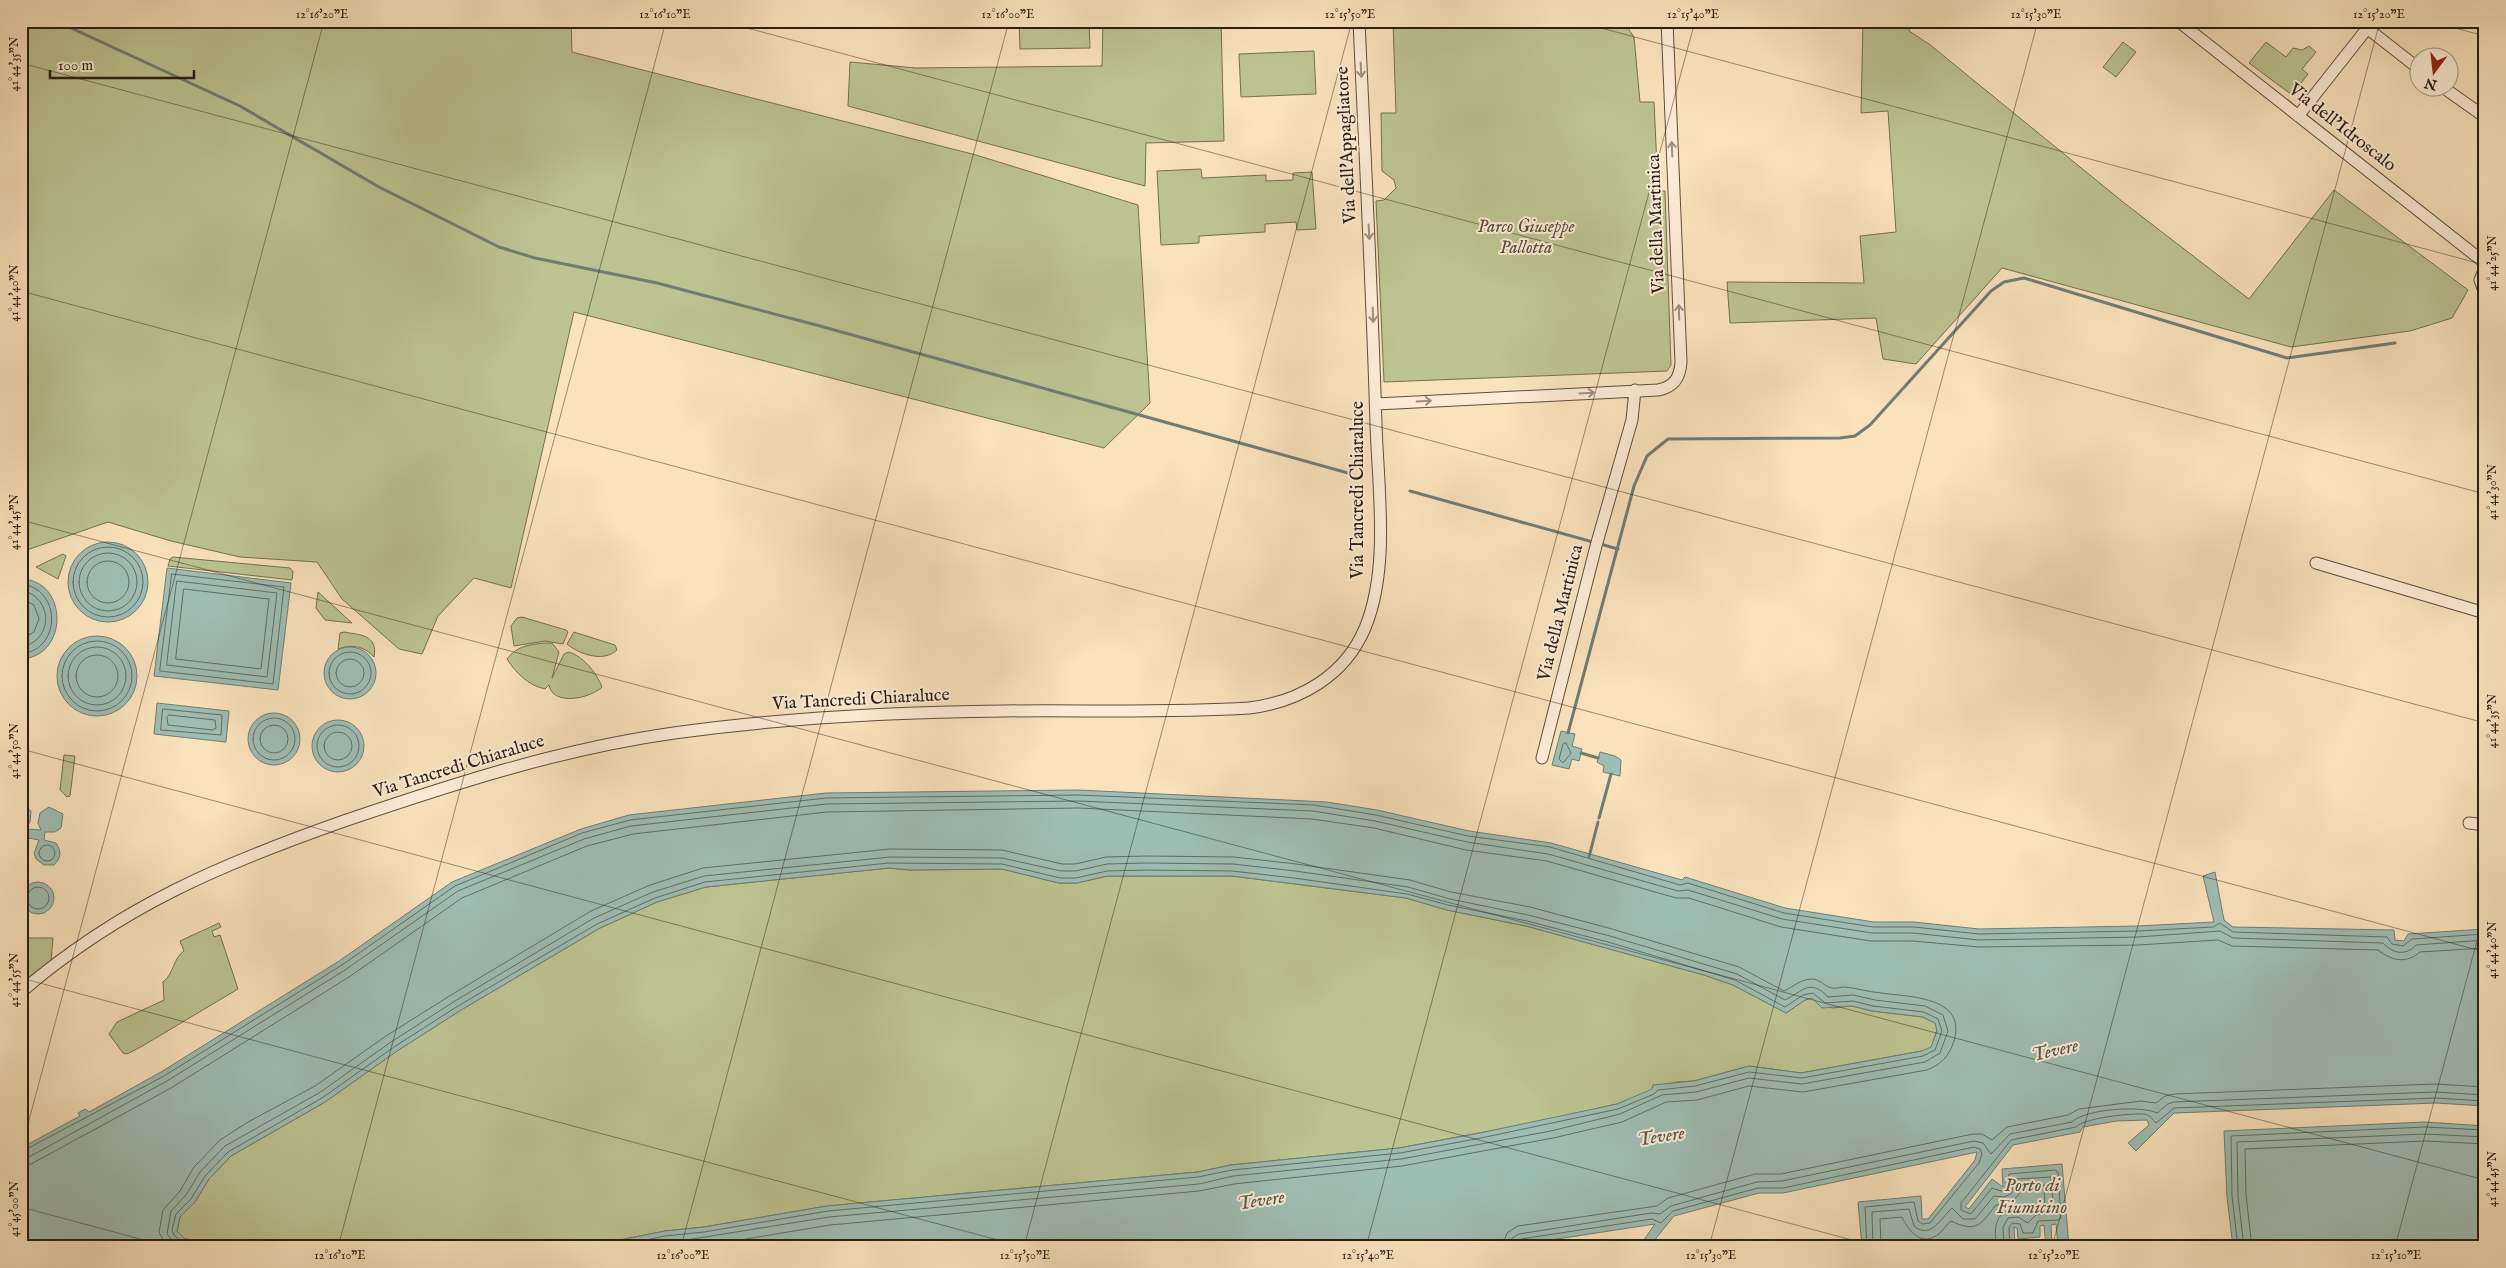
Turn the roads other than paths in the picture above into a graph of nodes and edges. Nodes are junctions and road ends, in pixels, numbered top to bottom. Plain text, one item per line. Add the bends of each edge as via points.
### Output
1 (1359, 21) edge
2 (1667, 21) edge
3 (2178, 21) edge
4 (2366, 24) edge
5 (2408, 60) edge
6 (2458, 98) edge
7 (2298, 116) junction
8 (2485, 117) edge
9 (2485, 262) edge
10 (1371, 266) joint
11 (2485, 268) edge
12 (2485, 294) edge
13 (1635, 390) junction
14 (1376, 404) junction
15 (2316, 563) dead end
16 (2485, 613) edge
17 (1542, 758) dead end
18 (2469, 824) dead end
19 (2485, 825) edge
20 (21, 992) edge

1 -> 10 street, Via dell'Appagliatore
13 -> 2 street, Via della Martinica via 1665,388 1674,383 1680,370
3 - 7 street, Via dell'Idroscalo
4 - 5 street
4 - 7 street
6 - 8 street
7 - 9 street, Via dell'Idroscalo
10 -> 14 street, Via Tancredi Chiaraluce
11 - 12 street via 2480,280
14 -> 13 street, Via della Martinica
13 - 17 street, Via della Martinica via 1632,420
14 - 20 street, Via Tancredi Chiaraluce via 1380,542 1375,598 1364,630 1350,654 1326,679 1303,694 1270,705 1224,710 998,711 820,718 684,731 580,750 476,777 293,839 211,871 101,930
15 - 16 street
18 - 19 street

